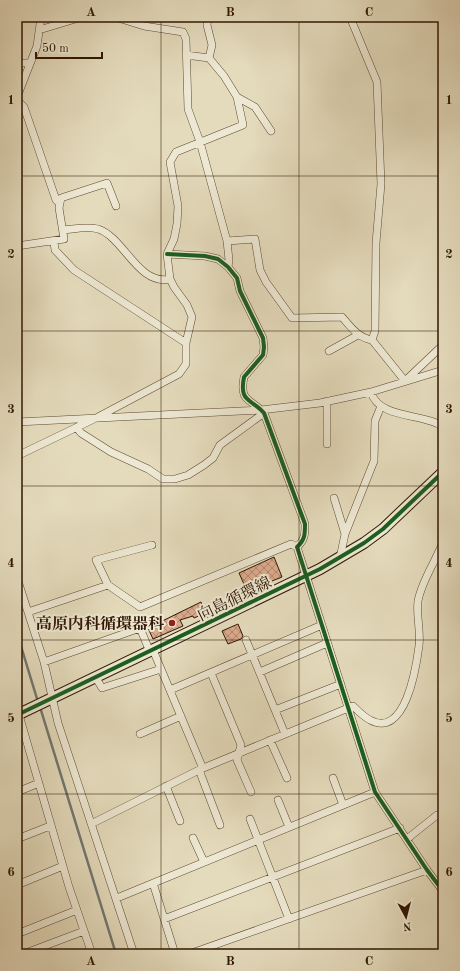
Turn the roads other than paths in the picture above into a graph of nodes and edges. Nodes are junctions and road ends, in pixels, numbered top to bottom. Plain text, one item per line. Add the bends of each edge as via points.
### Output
1 (41, 17) edge
2 (82, 17) edge
3 (115, 17) edge
4 (208, 17) edge
5 (350, 17) edge
6 (124, 18) edge
7 (39, 30) junction
8 (186, 56) junction
9 (209, 58) junction
10 (17, 63) edge
11 (30, 64) junction
12 (237, 97) junction
13 (17, 99) edge
14 (271, 130) dead end
15 (200, 142) junction
16 (59, 203) junction
17 (116, 206) dead end
18 (64, 230) junction
19 (227, 241) junction
20 (54, 242) junction
21 (17, 246) edge
22 (167, 254) junction
23 (228, 267) junction
24 (170, 279) junction
25 (358, 335) junction
26 (372, 340) junction
27 (186, 343) junction
28 (443, 345) edge
29 (329, 352) dead end
30 (443, 370) edge
31 (404, 381) junction
32 (371, 392) junction
33 (327, 402) junction
34 (381, 406) junction
35 (263, 411) junction
36 (96, 418) junction
37 (17, 422) edge
38 (77, 428) junction
39 (443, 428) edge
40 (327, 444) dead end
41 (17, 456) edge
42 (443, 472) edge
43 (334, 498) dead end
44 (344, 534) junction
45 (443, 542) edge
46 (152, 545) dead end
47 (298, 547) junction
48 (340, 558) junction
49 (306, 576) junction
50 (17, 578) edge
51 (108, 585) junction
52 (28, 612) junction
53 (322, 624) junction
54 (246, 640) dead end
55 (327, 643) junction
56 (151, 651) junction
57 (253, 656) junction
58 (44, 662) junction
59 (161, 669) junction
60 (260, 672) junction
61 (211, 673) junction
62 (96, 678) junction
63 (341, 684) junction
64 (170, 690) junction
65 (51, 700) junction
66 (348, 708) junction
67 (275, 710) junction
68 (19, 712) edge
69 (181, 716) junction
70 (140, 734) dead end
71 (285, 734) junction
72 (270, 740) junction
73 (238, 754) junction
74 (201, 769) junction
75 (287, 778) dead end
76 (334, 778) dead end
77 (39, 783) junction
78 (166, 786) junction
79 (17, 792) edge
80 (250, 792) dead end
81 (375, 792) junction
82 (278, 800) dead end
83 (343, 805) junction
84 (250, 818) dead end
85 (443, 819) edge
86 (180, 821) dead end
87 (93, 824) junction
88 (220, 825) dead end
89 (50, 826) junction
90 (289, 828) junction
91 (400, 828) junction
92 (193, 838) dead end
93 (17, 839) edge
94 (406, 839) junction
95 (258, 840) junction
96 (204, 862) junction
97 (63, 866) junction
98 (427, 870) junction
99 (272, 877) junction
100 (153, 883) junction
101 (17, 885) edge
102 (443, 891) edge
103 (117, 898) junction
104 (77, 910) junction
105 (164, 919) junction
106 (289, 919) junction
107 (84, 931) junction
108 (17, 934) edge
109 (22, 954) edge
110 (92, 954) edge
111 (134, 954) edge
112 (175, 954) edge
113 (189, 954) edge

1 - 7 street
2 - 7 street
3 - 6 street
4 - 9 street via 207,25 212,45
5 - 26 street via 377,82 381,184 376,243 375,331
6 - 8 street via 144,26 183,32 186,38
7 - 11 street via 37,46
8 - 9 street
8 - 15 street via 188,109
9 - 12 street
10 - 11 street
11 - 13 street
12 - 14 street via 255,107
12 - 15 street via 243,125
13 - 16 street via 24,107
15 - 19 street
15 - 22 street via 176,152 170,162 178,206 174,239
16 - 17 street via 61,198 107,183
16 - 18 street
18 - 20 street via 64,240
18 - 24 street via 98,229 117,242 120,249 139,268 164,280
19 - 23 street
19 - 25 street via 256,239 260,270 292,318 342,317
20 - 21 street
20 - 27 street via 55,250 74,270
22 - 23 street via 205,256 218,259
22 - 24 street
23 - 35 street via 237,278 240,291 263,338 263,355 244,377 242,384 244,395 249,402
24 - 27 street via 188,305 192,317
25 - 26 street
25 - 29 street
26 - 31 street
27 - 36 street via 186,364 179,374
28 - 31 street
30 - 31 street
31 - 32 street
32 - 33 street
32 - 34 street
33 - 35 street
33 - 40 street
34 - 39 street
34 - 44 street via 375,421 374,461
35 - 36 street
35 - 38 street via 220,445 213,458 204,465 188,476 175,479 163,479 111,452
35 - 47 street via 305,524 305,535
36 - 37 street
36 - 38 street
38 - 41 street
42 - 48 main road, 向島循環線 via 383,529
43 - 44 street
44 - 48 street
45 - 66 street via 418,602 419,645 406,702 392,721 385,723 370,720 353,706
46 - 51 street via 96,560
47 - 49 street
47 - 51 street via 291,544 140,607
48 - 49 main road, 向島循環線
49 - 53 street
49 - 56 main road, 向島循環線
50 - 52 street
51 - 52 street
52 - 58 street
53 - 55 street
53 - 57 street
54 - 57 street
55 - 60 street
55 - 63 street
56 - 58 street via 140,628
56 - 59 street
56 - 62 main road, 向島循環線
57 - 60 street
57 - 61 street
58 - 65 street
59 - 62 street via 102,688
59 - 64 street
60 - 67 street
61 - 64 street
61 - 73 street via 240,745
62 - 65 main road, 向島循環線
63 - 66 street
63 - 67 street
64 - 69 street
65 - 68 main road, 向島循環線
65 - 87 street
66 - 71 street
66 - 81 street
67 - 71 street
68 - 77 street
69 - 70 street
69 - 74 street
71 - 72 street
72 - 73 street
72 - 75 street
73 - 74 street
73 - 80 street via 237,760
74 - 78 street
74 - 88 street
76 - 83 street
77 - 79 street
77 - 89 street
78 - 86 street
78 - 87 street
81 - 83 street
81 - 91 street
82 - 90 street
83 - 90 street
84 - 95 street
85 - 94 street via 437,816
87 - 103 street
89 - 93 street
89 - 97 street
90 - 95 street
91 - 94 street
91 - 99 street
92 - 96 street
94 - 98 street
95 - 96 street
95 - 99 street
96 - 100 street
97 - 101 street
97 - 104 street
98 - 102 street
98 - 106 street
99 - 105 street
99 - 106 street
100 - 103 street
100 - 105 street
103 - 111 street
104 - 107 street
104 - 108 street
105 - 112 street
106 - 113 street
107 - 109 street
107 - 110 street

